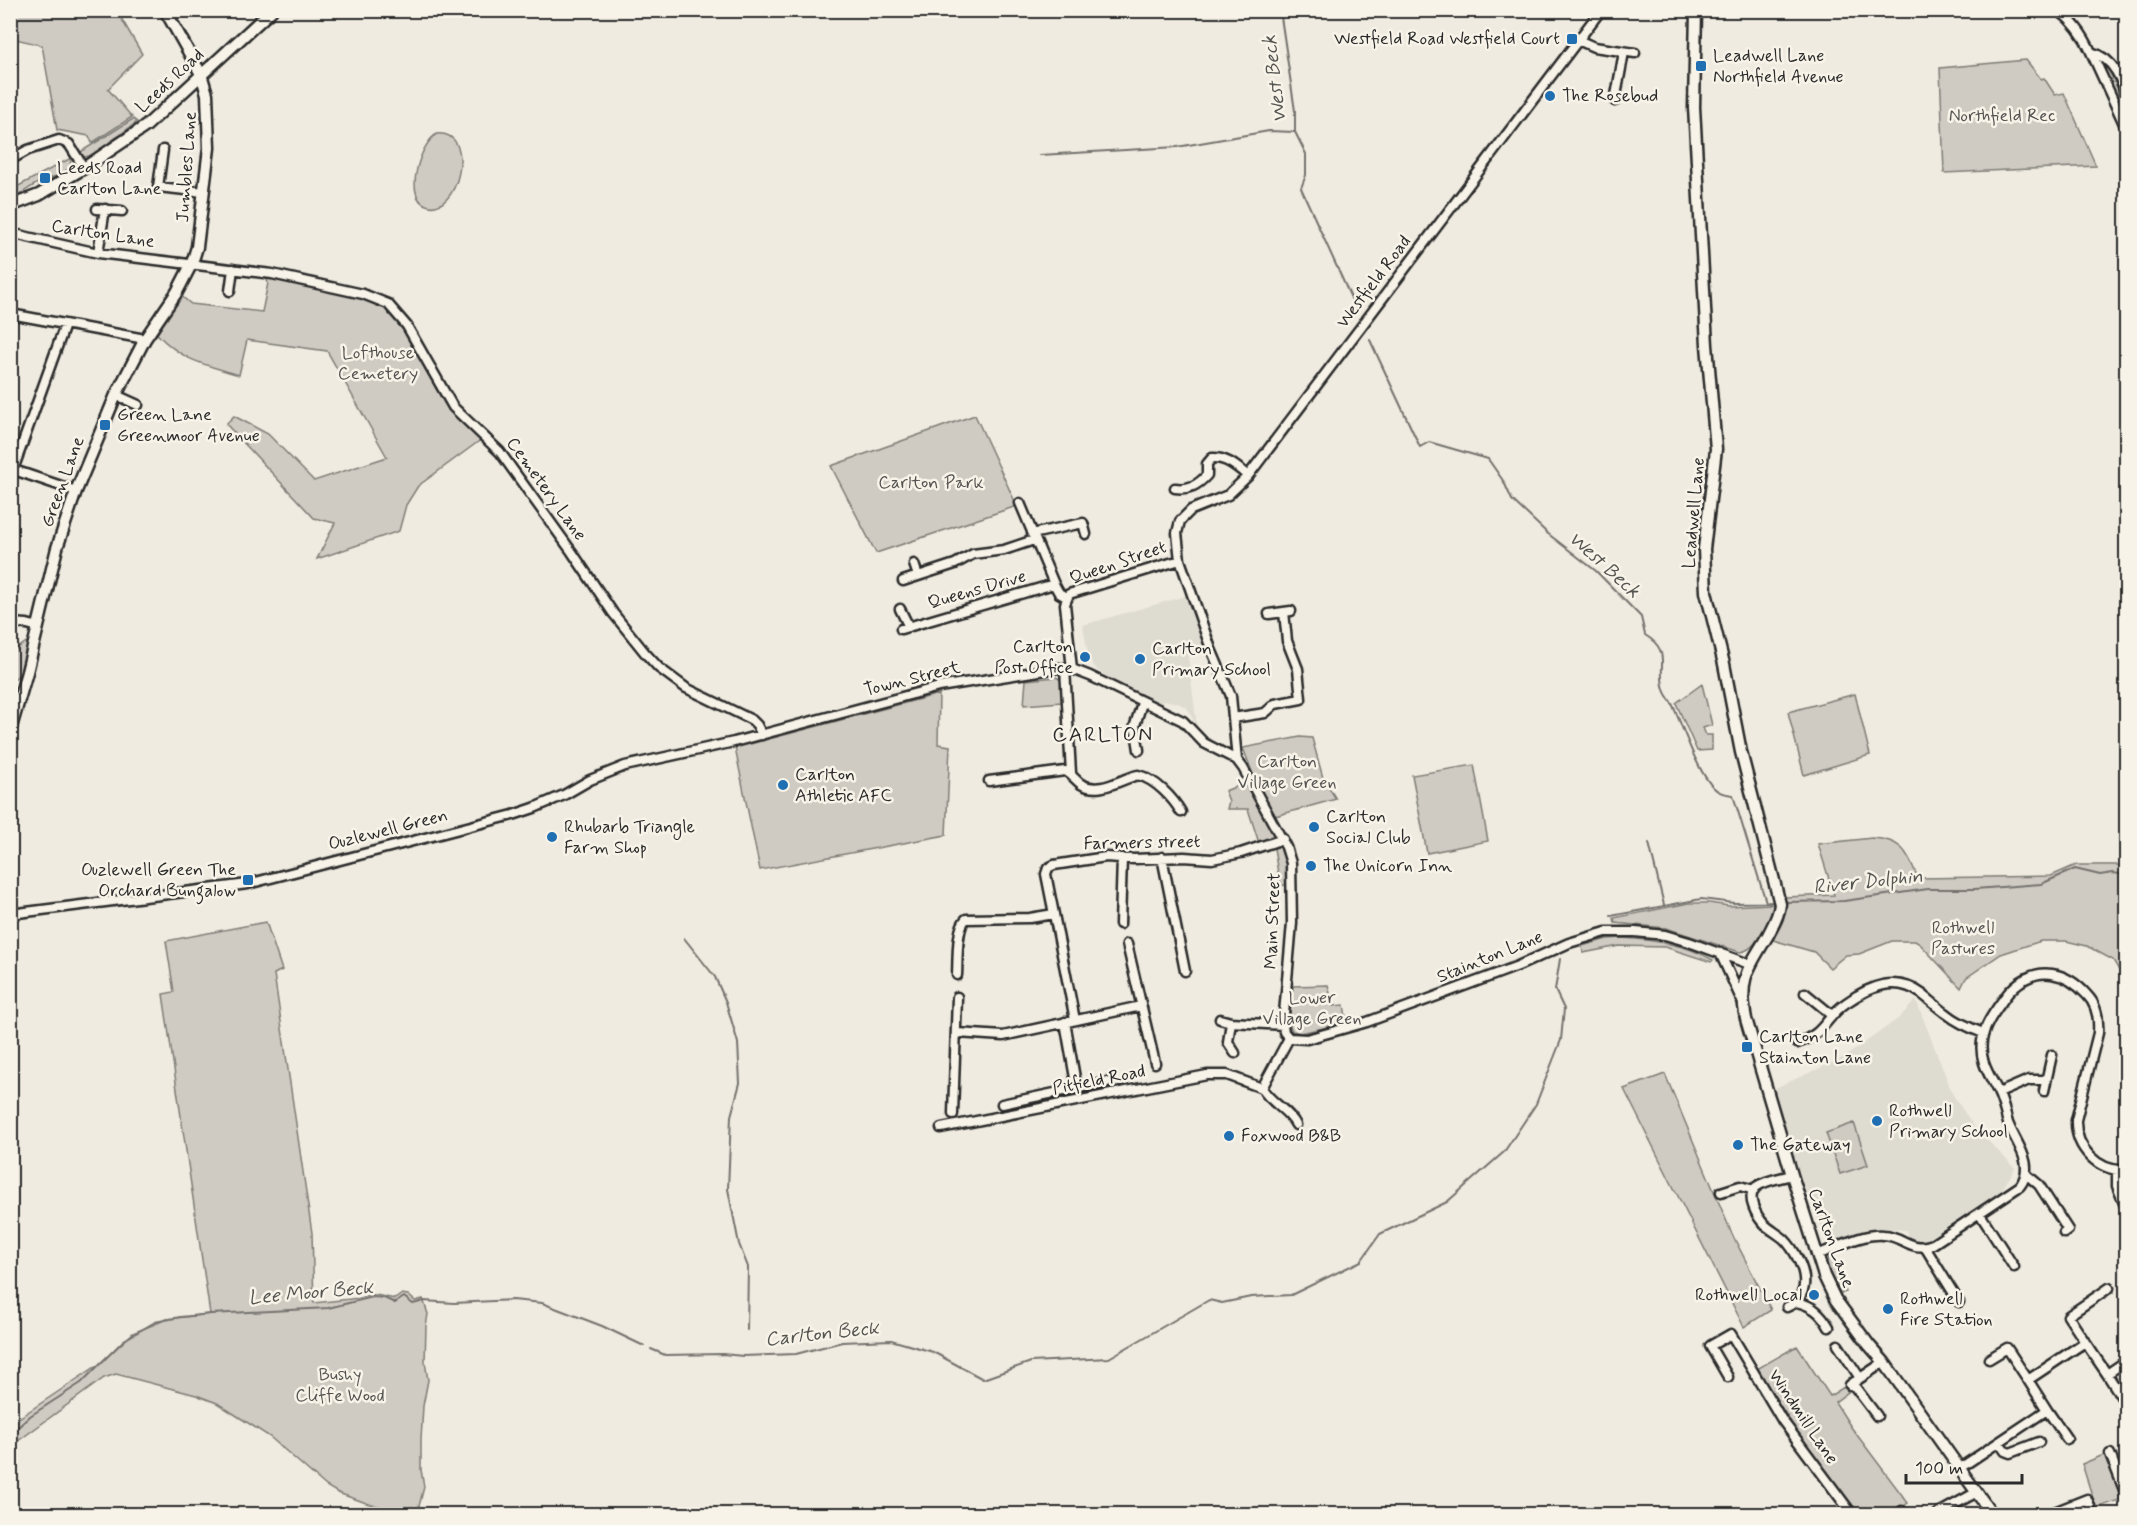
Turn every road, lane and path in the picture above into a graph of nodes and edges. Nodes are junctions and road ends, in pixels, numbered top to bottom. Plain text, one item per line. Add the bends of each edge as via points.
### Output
1 (165, 10) edge
2 (272, 10) edge
3 (1601, 10) edge
4 (1696, 10) edge
5 (2058, 10) edge
6 (1578, 40) junction
7 (1624, 52) junction
8 (2091, 52) junction
9 (1635, 53) dead end
10 (201, 74) junction
11 (1615, 101) dead end
12 (2127, 102) edge
13 (2126, 122) edge
14 (163, 150) dead end
15 (10, 160) edge
16 (84, 168) junction
17 (204, 192) junction
18 (10, 206) edge
19 (122, 211) dead end
20 (10, 233) edge
21 (98, 253) junction
22 (192, 264) junction
23 (233, 269) junction
24 (230, 291) dead end
25 (10, 315) edge
26 (65, 325) junction
27 (145, 339) junction
28 (116, 395) junction
29 (138, 405) dead end
30 (11, 470) edge
31 (1248, 476) junction
32 (1176, 488) dead end
33 (76, 491) junction
34 (1020, 503) dead end
35 (1086, 534) dead end
36 (1033, 537) junction
37 (1180, 560) junction
38 (914, 564) dead end
39 (918, 576) junction
40 (903, 581) dead end
41 (1054, 584) junction
42 (1066, 597) junction
43 (900, 609) dead end
44 (1269, 614) dead end
45 (10, 623) edge
46 (37, 631) junction
47 (1069, 669) junction
48 (1142, 703) junction
49 (1233, 718) junction
50 (10, 731) edge
51 (762, 735) junction
52 (1139, 750) dead end
53 (1237, 760) junction
54 (1071, 773) junction
55 (989, 781) dead end
56 (1181, 812) dead end
57 (1283, 839) junction
58 (1162, 857) junction
59 (1122, 858) junction
60 (10, 914) edge
61 (1054, 914) junction
62 (1120, 924) dead end
63 (1127, 944) dead end
64 (1720, 953) junction
65 (1749, 964) junction
66 (1185, 971) dead end
67 (957, 975) dead end
68 (1805, 993) dead end
69 (957, 997) dead end
70 (1742, 1001) junction
71 (1141, 1006) junction
72 (1832, 1015) junction
73 (1220, 1019) dead end
74 (1075, 1020) junction
75 (1231, 1022) junction
76 (1065, 1023) junction
77 (1283, 1025) junction
78 (957, 1033) junction
79 (1983, 1033) junction
80 (1289, 1038) junction
81 (1797, 1043) dead end
82 (1234, 1053) dead end
83 (2052, 1054) dead end
84 (1155, 1063) dead end
85 (2046, 1080) junction
86 (1107, 1082) dead end
87 (1077, 1089) junction
88 (1262, 1089) junction
89 (2044, 1091) dead end
90 (1998, 1092) junction
91 (1002, 1104) dead end
92 (952, 1114) dead end
93 (1296, 1125) dead end
94 (941, 1128) dead end
95 (2122, 1170) edge
96 (2026, 1174) junction
97 (1792, 1175) junction
98 (1754, 1190) junction
99 (1721, 1192) dead end
100 (2127, 1208) edge
101 (1980, 1214) junction
102 (2064, 1233) dead end
103 (1925, 1247) junction
104 (1817, 1255) junction
105 (2014, 1267) dead end
106 (2109, 1288) dead end
107 (1797, 1302) junction
108 (1959, 1302) dead end
109 (1787, 1307) dead end
110 (1829, 1327) dead end
111 (2085, 1342) junction
112 (1838, 1345) dead end
113 (1989, 1359) dead end
114 (2127, 1361) edge
115 (1884, 1362) junction
116 (2107, 1374) junction
117 (1728, 1377) dead end
118 (1860, 1378) junction
119 (2028, 1380) junction
120 (2127, 1404) edge
121 (2047, 1410) junction
122 (1877, 1416) dead end
123 (2067, 1439) dead end
124 (2041, 1441) dead end
125 (1999, 1442) junction
126 (2110, 1454) dead end
127 (1960, 1468) junction
128 (1977, 1492) junction
129 (2127, 1495) edge
130 (2090, 1506) dead end
131 (1852, 1515) edge
132 (1937, 1515) edge
133 (1992, 1515) edge
134 (2049, 1515) edge

1 - 10 main road, Jumbles Lane
2 - 10 main road, Leeds Road
3 - 6 street, Westfield Road
4 - 65 main road, Leadwell Lane via 1694,107 1716,449 1704,549 1706,592 1741,752 1779,896 1779,912
5 - 8 street via 2082,34
6 - 7 street
6 - 31 street, Westfield Road
7 - 9 street
7 - 11 street
8 - 12 street via 2102,55 2117,72
8 - 13 street
10 - 16 main road, Leeds Road via 146,126
10 - 17 main road, Jumbles Lane via 209,117
14 - 17 street via 158,187
15 - 16 street via 59,140 69,144
16 - 18 main road, Leeds Road via 39,195
17 - 22 main road, Jumbles Lane
19 - 21 street via 101,209
20 - 21 street, Carlton Lane
21 - 22 street, Carlton Lane
22 - 23 street, Cemetery Lane
22 - 27 main road, Green Lane
23 - 24 street
23 - 51 street, Cemetery Lane via 328,286 388,304 407,326 453,407 500,452 646,654 686,688 752,720
25 - 26 street
26 - 27 street
26 - 30 street
27 - 28 main road, Green Lane
28 - 29 street
28 - 33 main road, Green Lane
30 - 33 street
31 - 32 street via 1232,463 1212,458 1200,483
31 - 37 street, Westfield Road via 1228,495 1191,510 1180,521
33 - 46 main road, Green Lane
34 - 36 street
35 - 36 street via 1083,523
36 - 39 street via 1004,550 973,554
36 - 41 street
37 - 42 street, Queen Street
37 - 49 street via 1227,685
38 - 39 street
39 - 40 street
41 - 42 street
41 - 43 street, Queens Drive via 905,628
42 - 47 street, Queen Street
44 - 49 street via 1288,612 1287,641 1298,669 1301,699 1275,704 1265,713
45 - 46 street via 27,624
46 - 50 main road, Green Lane
47 - 48 street
47 - 51 street, Town Street via 1003,675 939,687
47 - 54 street, Queen Street
48 - 52 street via 1135,725
48 - 53 street via 1183,721 1204,743
49 - 53 street
51 - 60 street, Ouzlewell Green via 625,766 513,815 248,884
53 - 57 street, Main Street
54 - 55 street via 1059,771
54 - 56 street via 1081,784 1096,787 1115,784 1139,772 1177,798
57 - 58 street, Farmers street via 1212,859
57 - 77 street, Main Street via 1291,863 1292,893
58 - 59 street, Farmers street
58 - 66 street
59 - 61 street, Farmers street via 1090,859 1048,868
59 - 62 street
61 - 67 street via 966,919 961,923
61 - 74 street, Farmers street
63 - 71 street
64 - 65 street, Stainton Lane
64 - 70 street
64 - 80 street, Stainton Lane via 1665,935 1618,931 1592,935 1367,1022 1307,1039
65 - 70 main road, Leadwell Lane
68 - 72 street
69 - 78 street
70 - 97 main road, Carlton Lane
71 - 74 street
71 - 84 street
72 - 79 street via 1854,997 1880,984 1892,983 1914,989 1960,1023
72 - 81 street via 1817,1035
73 - 75 street
74 - 76 street
75 - 77 street
75 - 82 street via 1228,1042
76 - 78 street via 1002,1036
76 - 87 street
77 - 80 street
78 - 92 street
79 - 90 street via 1985,1071
79 - 95 street via 2010,990 2028,977 2061,976 2080,987 2093,1003 2099,1023 2076,1120 2078,1139 2100,1165
80 - 88 street
83 - 85 street
85 - 89 street
85 - 90 street via 2029,1080
86 - 87 street
87 - 91 street
88 - 93 street
88 - 94 street, Pitfield Road via 1227,1075 1207,1075
90 - 96 street via 2022,1151
95 - 100 street via 2117,1186
96 - 101 street via 2020,1186
96 - 102 street via 2039,1185 2068,1230
97 - 98 street
97 - 104 main road, Carlton Lane
98 - 99 street via 1740,1186
98 - 107 street via 1757,1214 1793,1250 1801,1269 1804,1285
101 - 103 street
101 - 105 street
103 - 104 street via 1876,1234
103 - 108 street
104 - 115 main road, Carlton Lane via 1835,1299
106 - 111 street via 2068,1316
107 - 109 street
107 - 110 street via 1817,1311
111 - 116 street
111 - 119 street
112 - 118 street
113 - 119 street via 2007,1348
114 - 116 street
115 - 118 street
115 - 127 main road, Carlton Lane
116 - 120 street
117 - 131 street, Windmill Lane via 1710,1346 1731,1334 1782,1420
118 - 122 street via 1851,1384
119 - 121 street
121 - 123 street
121 - 125 street
124 - 125 street via 2010,1453
125 - 127 street
126 - 129 street
127 - 128 main road, Carlton Lane
128 - 132 street
128 - 133 main road, Carlton Lane
130 - 134 street via 2087,1499

